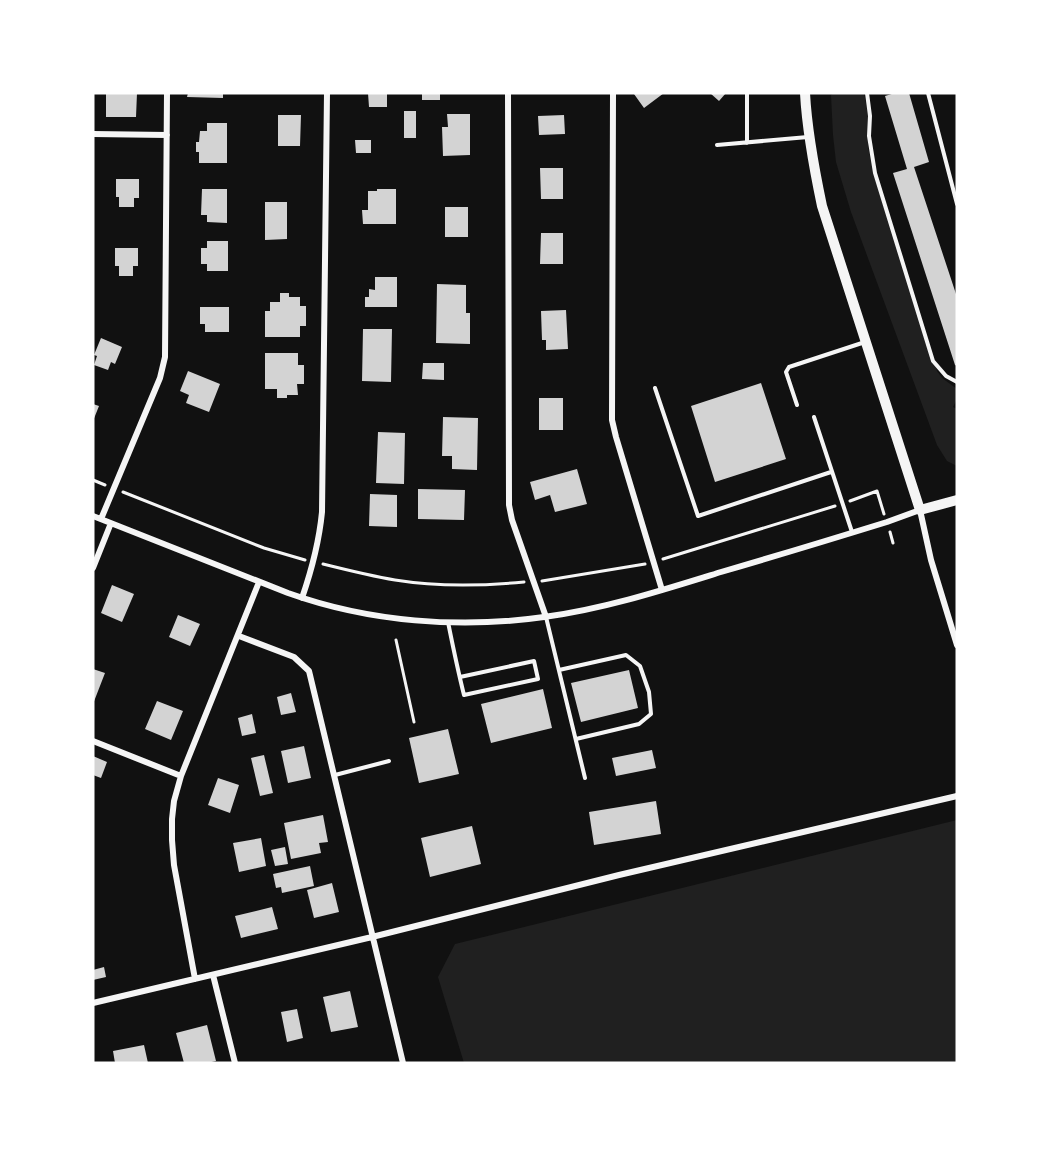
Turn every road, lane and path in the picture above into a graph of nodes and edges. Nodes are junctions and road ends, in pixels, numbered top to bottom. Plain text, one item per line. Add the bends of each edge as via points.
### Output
1 (167, 93) edge
2 (327, 93) edge
3 (508, 93) edge
4 (613, 93) edge
5 (747, 93) edge
6 (805, 93) edge
7 (867, 93) edge
8 (928, 93) edge
9 (93, 134) edge
10 (167, 135) junction
11 (809, 137) junction
12 (747, 142) junction
13 (717, 145) dead end
14 (957, 204) edge
15 (866, 341) junction
16 (957, 382) edge
17 (655, 388) dead end
18 (797, 405) dead end
19 (814, 417) dead end
20 (831, 472) junction
21 (957, 500) edge
22 (920, 510) junction
23 (93, 516) edge
24 (100, 519) junction
25 (111, 523) junction
26 (852, 533) junction
27 (93, 568) edge
28 (259, 582) junction
29 (662, 590) junction
30 (302, 598) junction
31 (546, 617) junction
32 (448, 622) junction
33 (239, 636) junction
34 (396, 640) dead end
35 (957, 645) edge
36 (559, 670) junction
37 (460, 677) junction
38 (414, 722) dead end
39 (576, 739) junction
40 (93, 741) edge
41 (389, 761) dead end
42 (181, 776) junction
43 (334, 776) junction
44 (585, 778) dead end
45 (957, 796) edge
46 (372, 938) junction
47 (213, 975) junction
48 (195, 979) junction
49 (93, 1003) edge
50 (235, 1063) edge
51 (403, 1063) edge

1 - 10 street
2 - 30 street via 322,512 314,562
3 - 31 street via 509,505
4 - 29 street via 612,420
5 - 12 lane
6 - 11 main road
7 - 16 lane via 875,173 933,361
8 - 14 lane
9 - 10 street
10 - 24 street via 165,357 160,378
11 - 12 lane
11 - 15 main road via 822,206
12 - 13 lane
15 - 18 lane via 789,367 786,372
15 - 22 main road
17 - 20 lane via 698,516
19 - 20 lane
20 - 26 lane
21 - 22 main road
22 - 26 street
22 - 35 street
23 - 24 street
24 - 25 street
25 - 27 street
25 - 28 street
26 - 29 street
28 - 30 street
28 - 33 street
29 - 31 street
30 - 32 street via 358,612
31 - 32 street
31 - 36 lane
32 - 37 lane
33 - 42 street
33 - 43 street via 294,657 309,671
34 - 38 path
36 - 39 lane
36 - 39 lane via 626,656 640,666 649,692 651,714 639,724
37 - 37 lane via 534,661 538,679 464,695
39 - 44 lane
40 - 42 street
41 - 43 lane
42 - 48 street via 174,801 172,840
43 - 46 street
45 - 46 street
46 - 47 street
46 - 51 street
47 - 48 street
47 - 50 street
48 - 49 street

